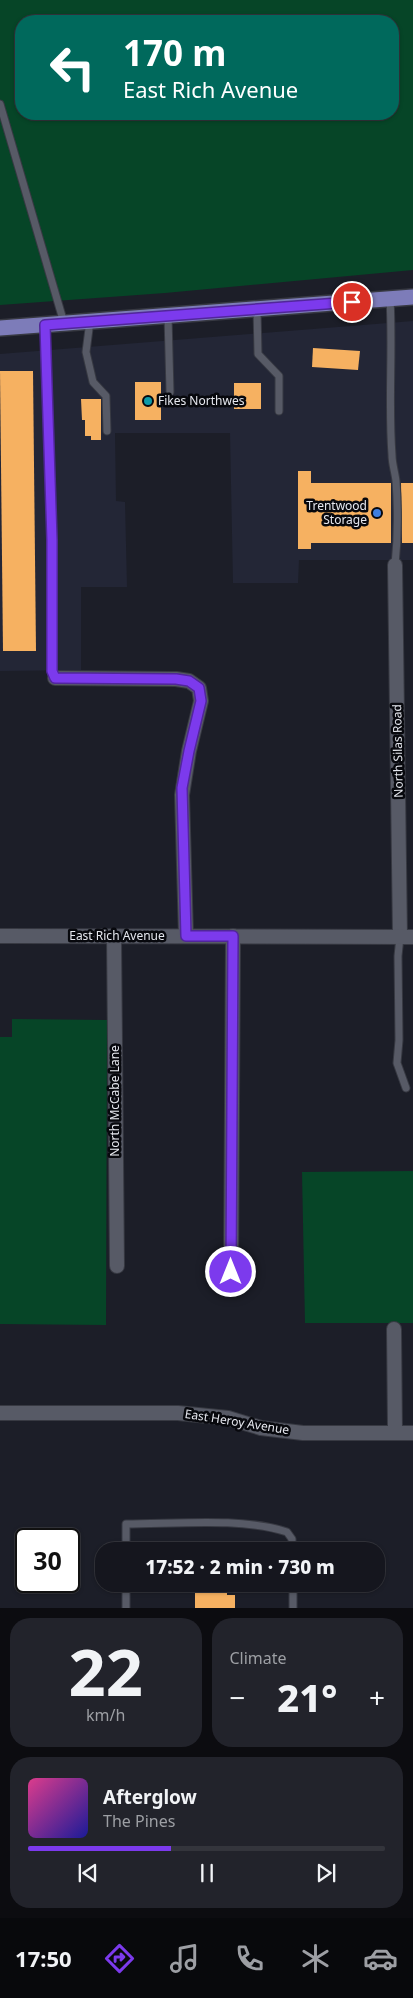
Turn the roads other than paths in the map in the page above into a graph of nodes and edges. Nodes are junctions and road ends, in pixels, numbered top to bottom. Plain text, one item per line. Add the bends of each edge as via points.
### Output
1 (0, 104) edge
2 (413, 297) edge
3 (390, 299) junction
4 (257, 309) junction
5 (168, 316) junction
6 (90, 322) junction
7 (64, 324) junction
8 (45, 325) junction
9 (0, 328) edge
10 (170, 392) dead end
11 (279, 411) dead end
12 (107, 431) dead end
13 (395, 565) joint
14 (55, 678) joint
15 (0, 936) edge
16 (114, 936) junction
17 (186, 936) junction
18 (233, 936) junction
19 (406, 937) edge
20 (406, 1088) dead end
21 (117, 1266) dead end
22 (231, 1272) dead end
23 (394, 1329) dead end
24 (0, 1413) edge
25 (395, 1432) junction
26 (413, 1433) edge
27 (126, 1542) edge
28 (292, 1542) edge
29 (126, 1592) edge
30 (292, 1592) edge
31 (126, 1608) edge
32 (293, 1608) edge

1 - 7 lane
2 - 3 main road
3 - 4 main road
3 - 13 lane
4 - 5 main road
4 - 11 lane via 258,354 279,376
5 - 6 main road
5 - 10 lane
6 - 7 main road
6 - 12 lane via 86,352 93,382 106,396
7 - 8 main road
8 - 9 main road
8 - 14 lane via 52,540 52,671
13 - 19 street, North Silas Road
14 - 17 street via 176,679 189,681 199,688 201,701 182,795
15 - 16 street, East Rich Avenue
16 - 17 street, East Rich Avenue
16 - 21 street, North McCabe Lane
17 - 18 street, East Rich Avenue
18 - 19 street, East Rich Avenue
18 - 22 street
19 - 20 lane via 398,956 400,1040 397,1062
23 - 25 street
24 - 25 street, East Heroy Avenue via 178,1412 303,1433
25 - 26 street, East Heroy Avenue
27 - 28 lane via 126,1524 233,1524 288,1532
29 - 31 lane
30 - 32 lane

